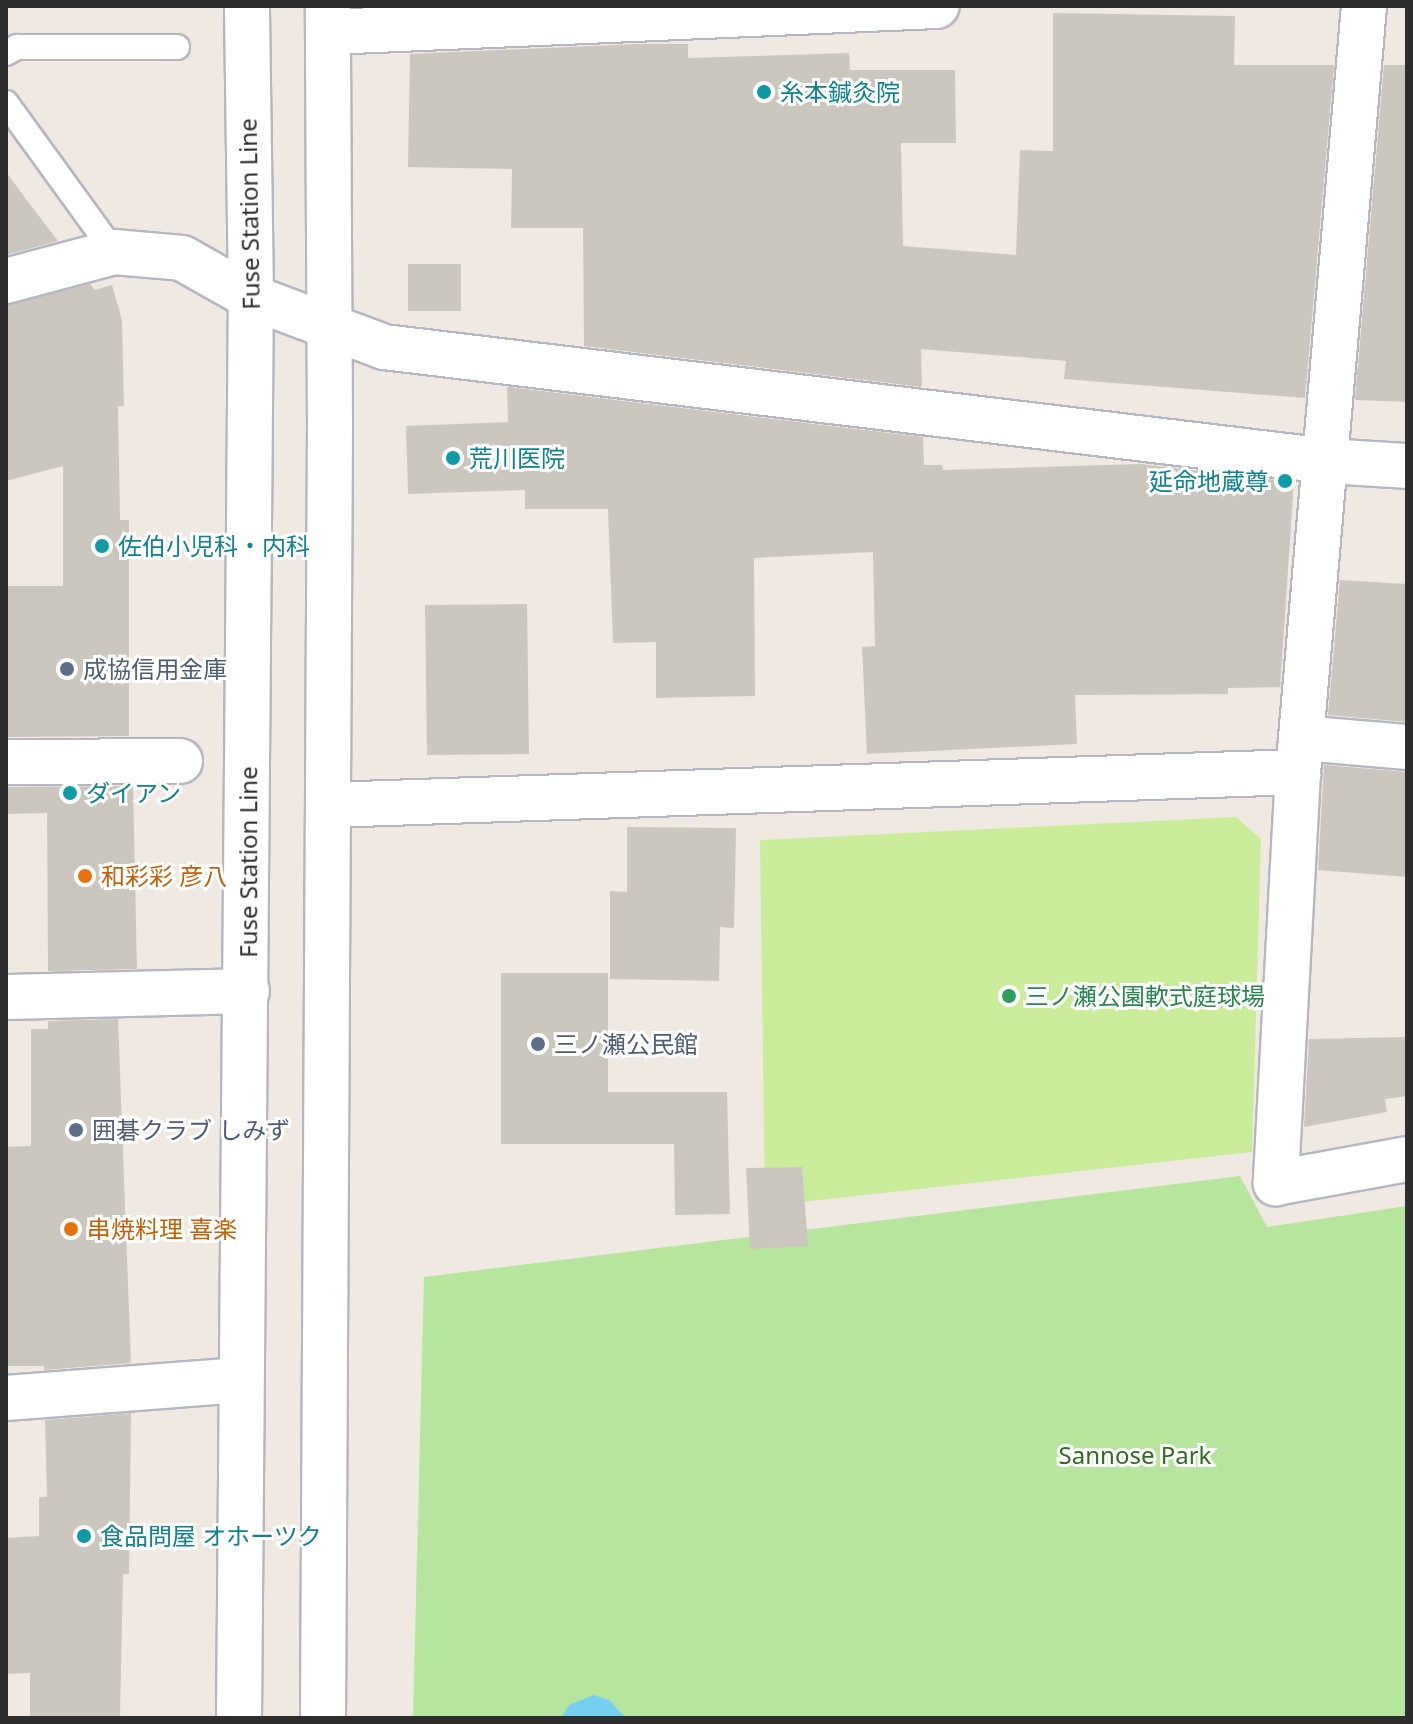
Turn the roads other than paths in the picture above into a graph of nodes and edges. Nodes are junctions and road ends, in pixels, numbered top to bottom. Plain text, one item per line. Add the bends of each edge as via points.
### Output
1 (247, 6) edge
2 (936, 6) edge
3 (1364, 6) edge
4 (328, 19) edge
5 (177, 47) dead end
6 (6, 53) edge
7 (6, 103) edge
8 (114, 252) junction
9 (6, 281) edge
10 (251, 297) junction
11 (329, 328) junction
12 (1327, 461) junction
13 (1407, 466) edge
14 (1407, 747) edge
15 (1300, 755) junction
16 (180, 761) dead end
17 (6, 762) edge
18 (329, 805) junction
19 (247, 991) junction
20 (6, 997) edge
21 (1407, 1159) edge
22 (241, 1380) junction
23 (6, 1398) edge
24 (239, 1718) edge
25 (323, 1718) edge

1 - 10 street, Fuse Station Line
2 - 4 street
3 - 12 street
4 - 11 street
5 - 6 lane via 17,47
7 - 8 lane
8 - 9 street
8 - 10 street via 182,258
10 - 11 street
10 - 19 street, Fuse Station Line
11 - 12 street via 384,347
11 - 18 street
12 - 13 street
12 - 15 street
14 - 15 street
15 - 18 street
15 - 21 street via 1276,1183
16 - 17 street
18 - 25 street
19 - 20 street
19 - 22 street, Fuse Station Line
22 - 23 street
22 - 24 street, Fuse Station Line

